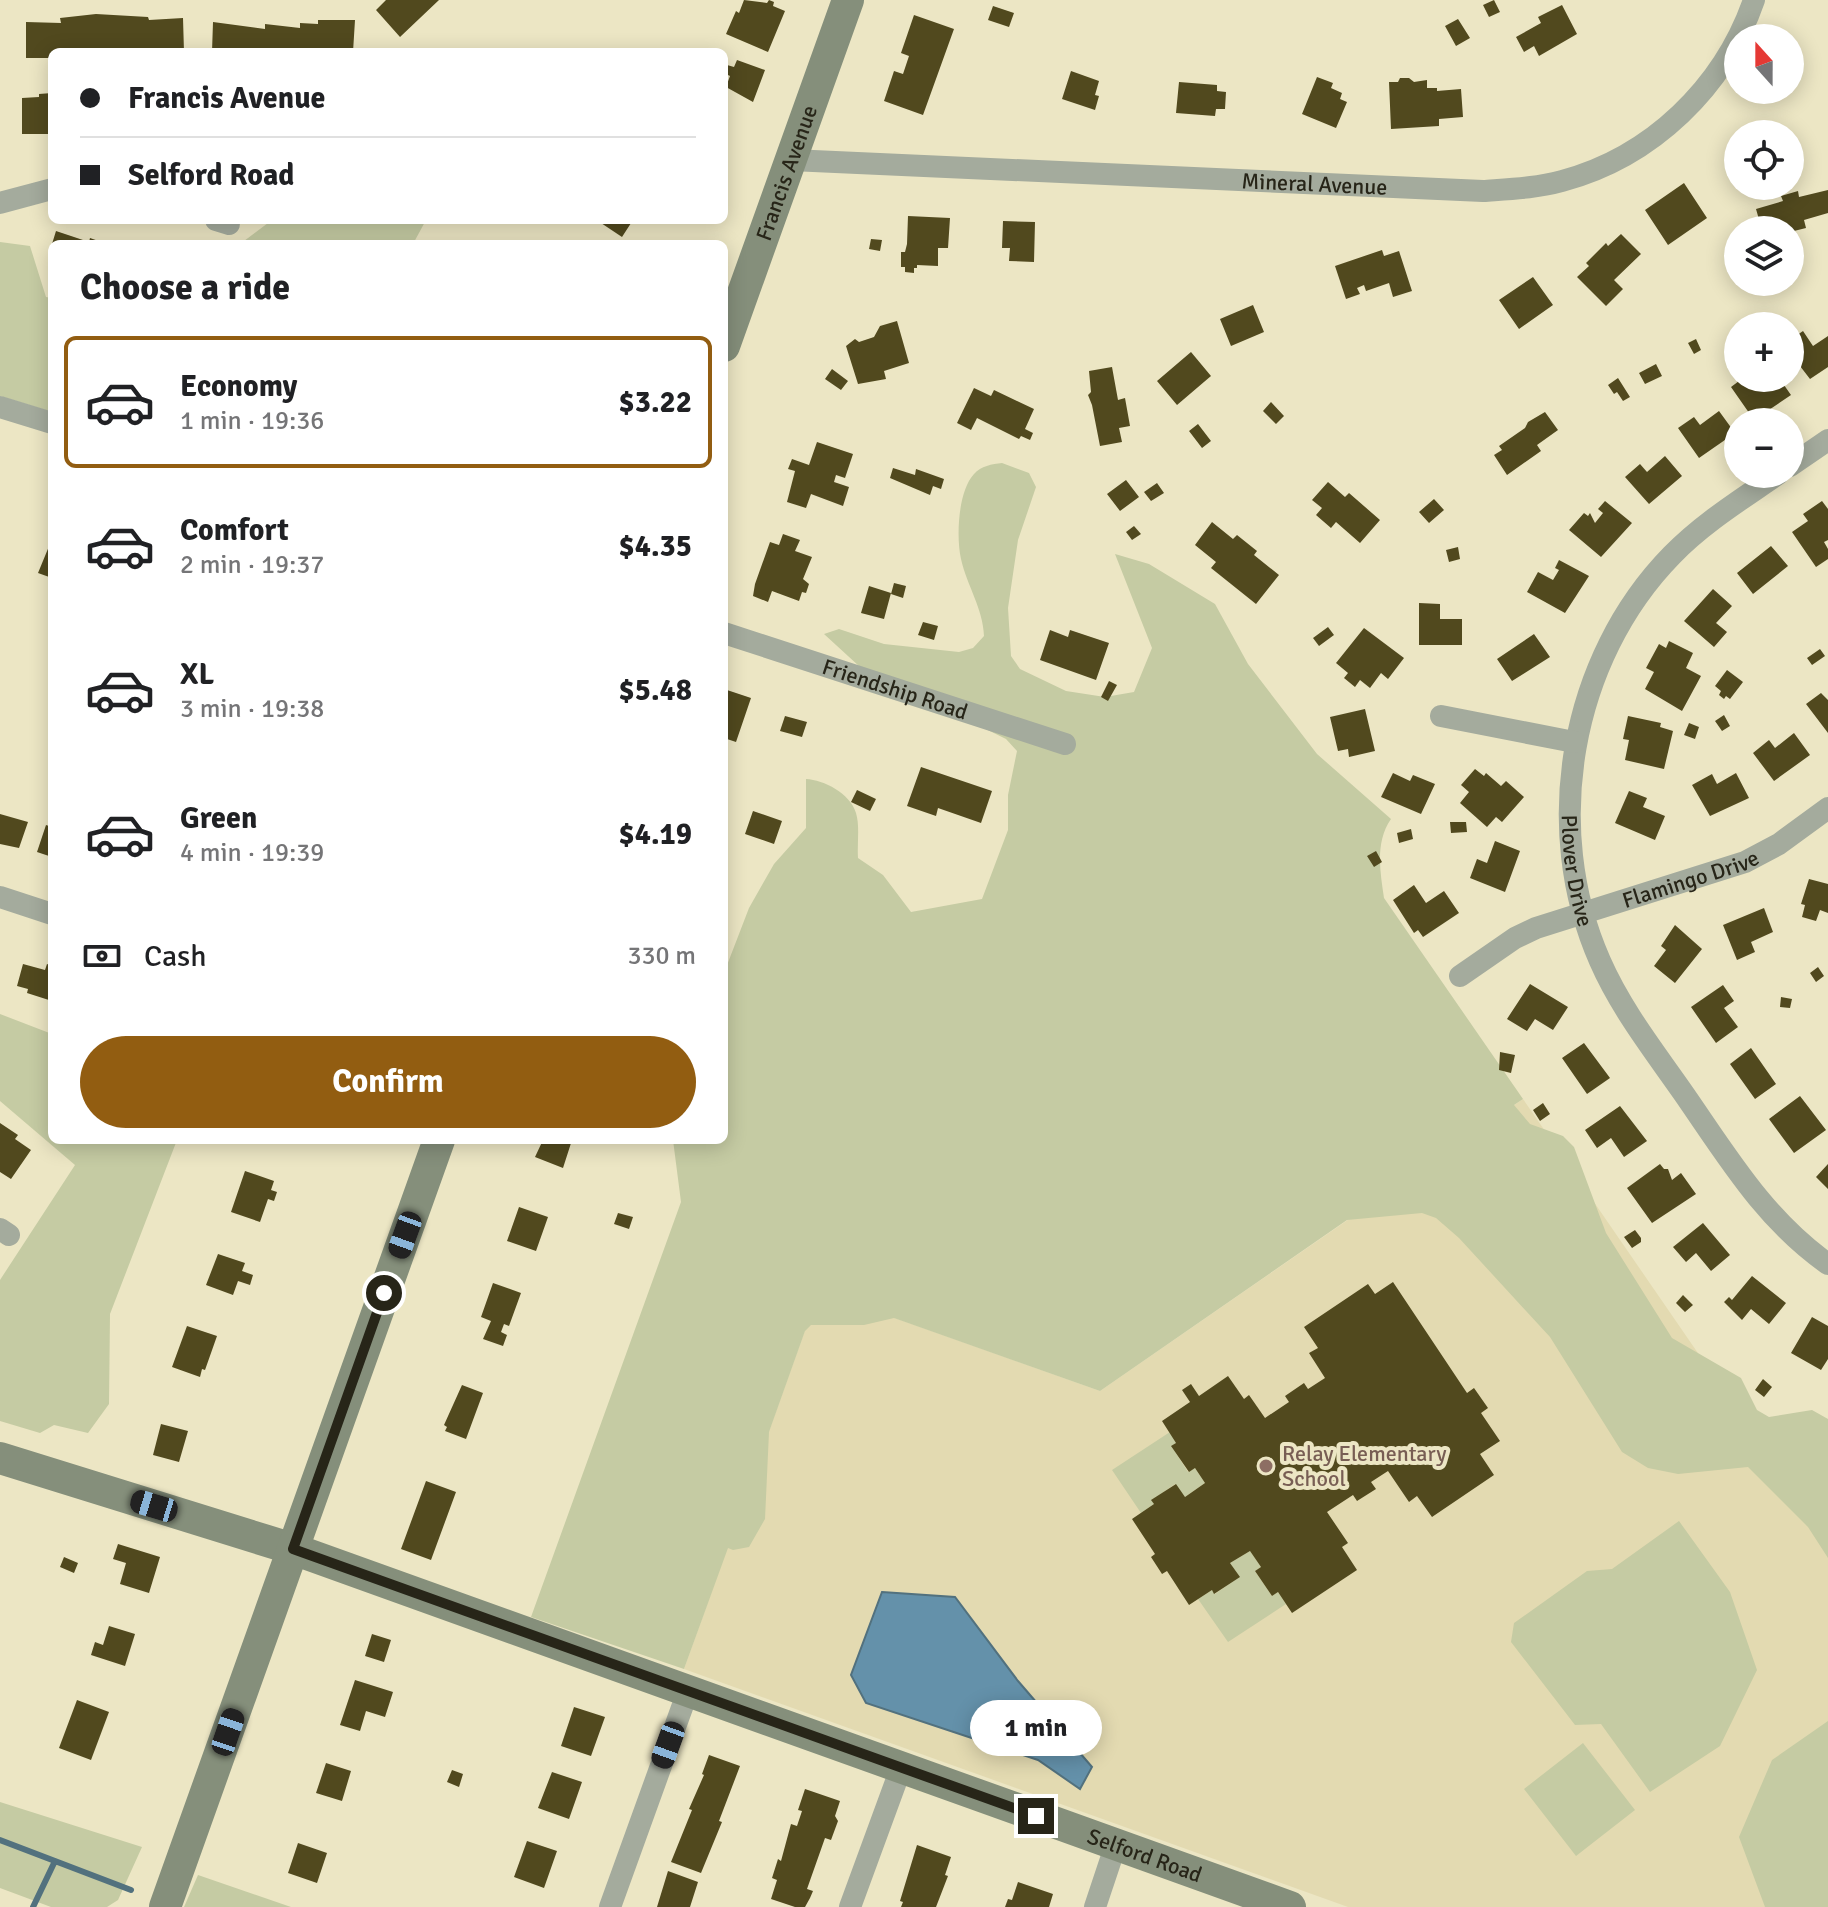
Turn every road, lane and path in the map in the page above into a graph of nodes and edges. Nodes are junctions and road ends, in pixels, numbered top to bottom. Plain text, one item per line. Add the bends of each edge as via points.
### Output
1 (848, 0) edge
2 (1754, 0) edge
3 (791, 160) junction
4 (48, 190) edge
5 (0, 203) edge
6 (728, 335) edge
7 (0, 407) edge
8 (48, 422) edge
9 (1828, 440) edge
10 (1804, 456) edge
11 (1758, 488) edge
12 (728, 634) edge
13 (1441, 716) dead end
14 (1574, 742) junction
15 (1065, 744) dead end
16 (1828, 808) edge
17 (0, 897) edge
18 (1582, 912) junction
19 (48, 913) edge
20 (1460, 976) dead end
21 (438, 1144) edge
22 (1828, 1264) edge
23 (0, 1458) edge
24 (293, 1549) junction
25 (688, 1691) junction
26 (901, 1768) junction
27 (1116, 1844) junction
28 (165, 1907) edge
29 (610, 1907) edge
30 (850, 1907) edge
31 (1095, 1907) edge
32 (1290, 1907) edge

1 - 3 street, Francis Avenue
2 - 3 street, Mineral Avenue via 1730,55 1666,128 1630,155 1563,181 1525,188 1483,191
3 - 6 street, Francis Avenue
4 - 5 street
7 - 8 street
9 - 10 street
11 - 14 street, Plover Drive via 1673,554 1641,591 1596,678
12 - 15 street, Friendship Road
13 - 14 street
14 - 18 street, Plover Drive via 1569,806
16 - 18 street, Flamingo Drive via 1745,862
17 - 19 street
18 - 20 street, Flamingo Drive via 1515,938
18 - 22 street, Plover Drive via 1622,1002 1756,1198 1787,1232
21 - 24 street
23 - 24 street, Selford Road
24 - 25 street, Selford Road
24 - 28 street
25 - 26 street, Selford Road
25 - 29 street
26 - 27 street, Selford Road
26 - 30 street
27 - 31 street
27 - 32 street, Selford Road

